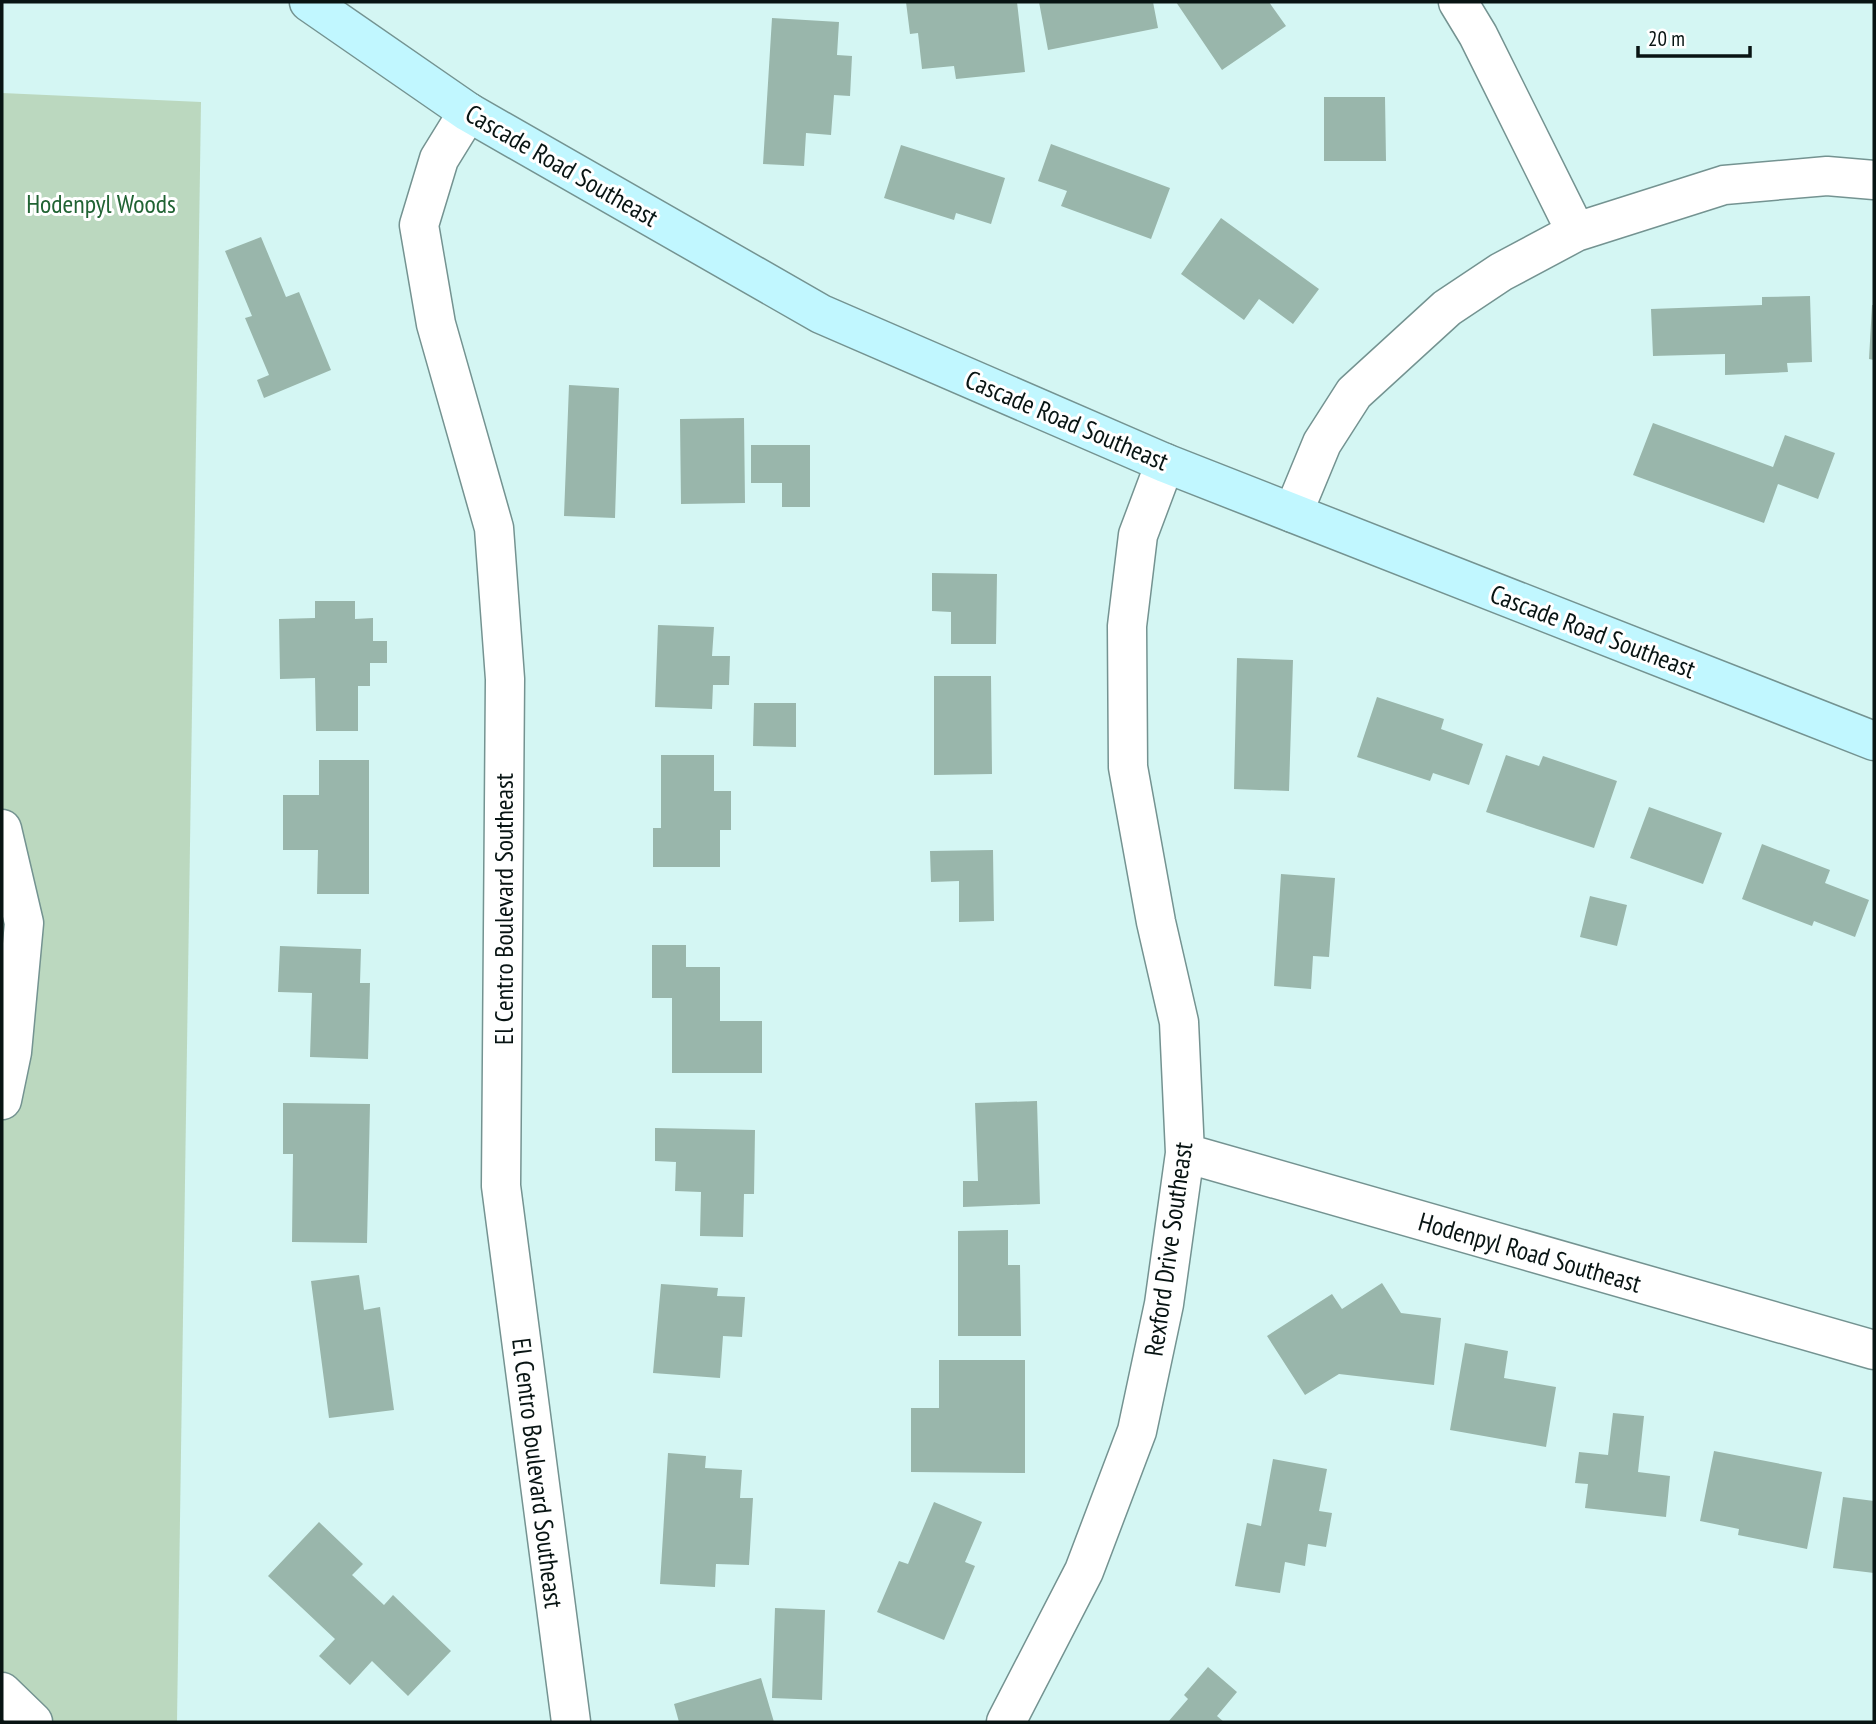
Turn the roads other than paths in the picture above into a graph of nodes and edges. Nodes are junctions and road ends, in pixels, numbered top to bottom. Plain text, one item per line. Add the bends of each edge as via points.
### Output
1 (309, 2) edge
2 (1458, 2) edge
3 (468, 111) junction
4 (1874, 180) edge
5 (1577, 232) junction
6 (1165, 463) junction
7 (1293, 513) junction
8 (1874, 741) edge
9 (2, 829) edge
10 (2, 1100) edge
11 (1185, 1153) junction
12 (1874, 1350) edge
13 (2, 1692) edge
14 (33, 1722) edge
15 (571, 1722) edge
16 (1006, 1722) edge

1 - 3 main road, Cascade Road Southeast
2 - 5 street
3 - 6 main road, Cascade Road Southeast via 821,314
3 - 15 street, El Centro Boulevard Southeast via 439,159 419,225 436,324 494,528 505,679 501,1186
4 - 5 street via 1826,176 1724,185
5 - 7 street via 1447,307 1354,394 1322,443
6 - 7 main road, Cascade Road Southeast
6 - 11 street, Rexford Drive Southeast via 1138,536 1127,626 1128,767 1156,922 1180,1022
7 - 8 main road, Cascade Road Southeast
9 - 10 street via 24,923 12,1052
11 - 12 street, Hodenpyl Road Southeast
11 - 16 street, Rexford Drive Southeast via 1164,1304 1138,1431 1084,1571
13 - 14 street

